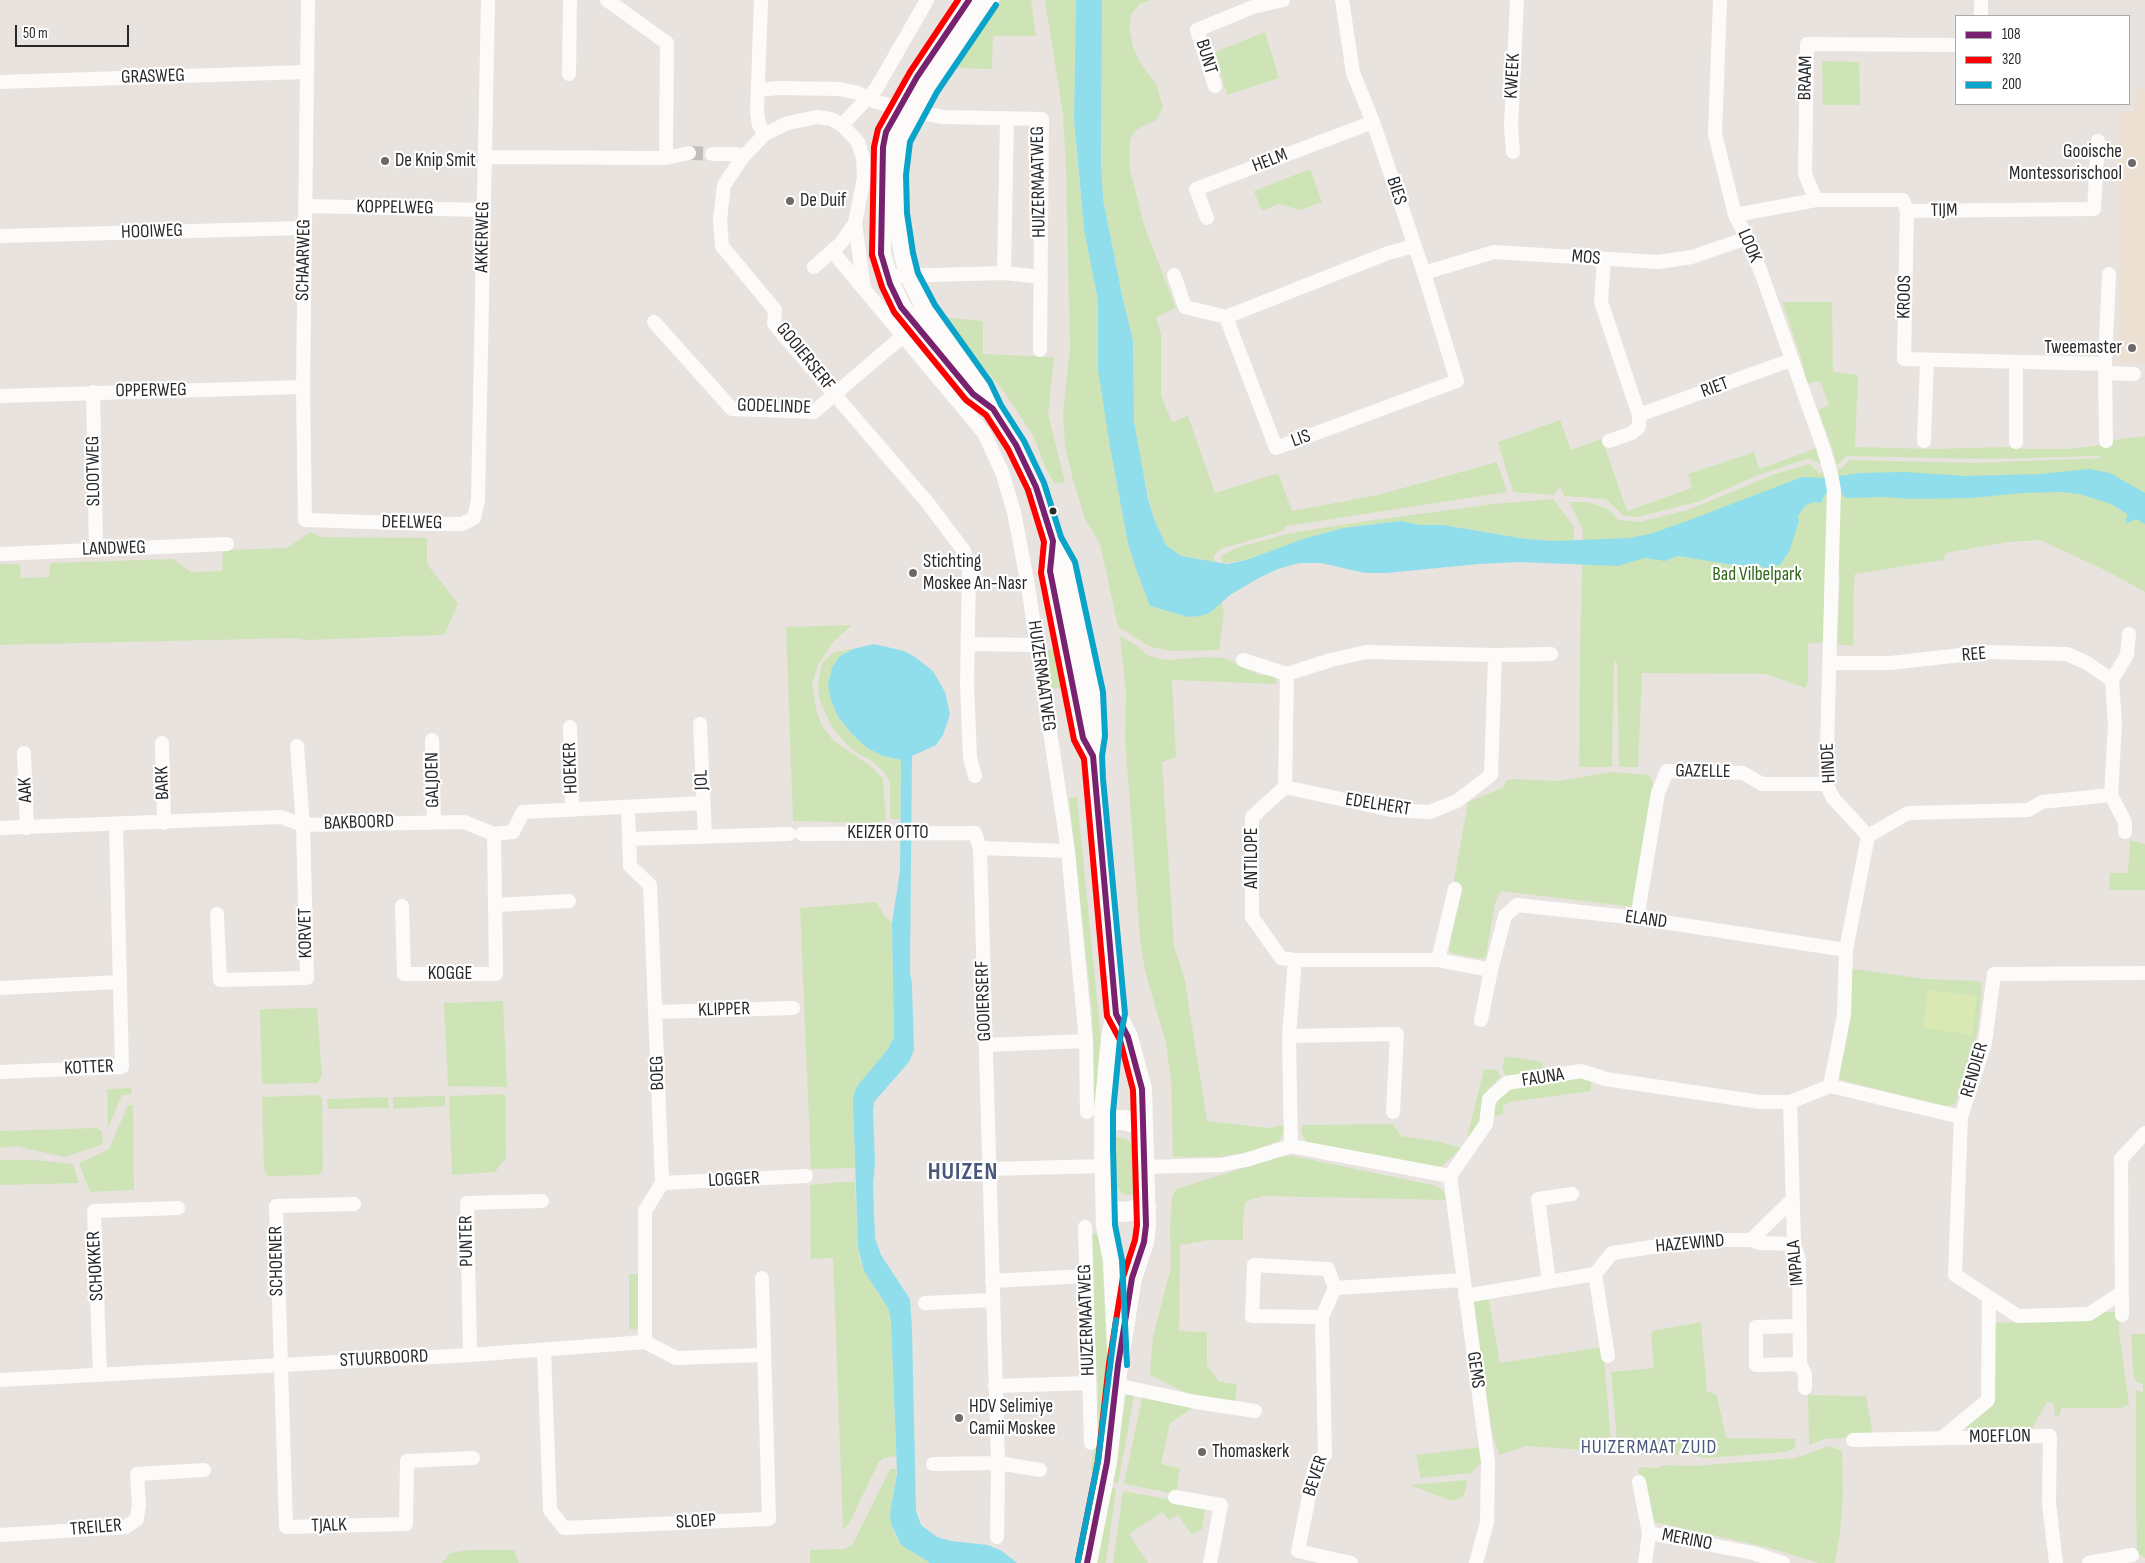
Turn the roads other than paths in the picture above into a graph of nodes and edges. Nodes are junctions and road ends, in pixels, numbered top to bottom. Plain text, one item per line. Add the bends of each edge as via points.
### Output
1 (308, 0) edge
2 (488, 0) edge
3 (570, 0) edge
4 (607, 0) edge
5 (761, 0) edge
6 (927, 0) edge
7 (969, 0) edge
8 (989, 0) edge
9 (1284, 0) edge
10 (1342, 0) edge
11 (1517, 0) edge
12 (1720, 0) edge
13 (1981, 0) edge
14 (1981, 15) edge
15 (1955, 45) edge
16 (306, 72) junction
17 (568, 74) dead end
18 (0, 82) edge
19 (1214, 86) dead end
20 (758, 90) junction
21 (868, 98) junction
22 (906, 110) junction
23 (1007, 118) junction
24 (1372, 122) junction
25 (842, 125) junction
26 (765, 134) junction
27 (2098, 141) dead end
28 (1513, 152) dead end
29 (689, 153) tunnel mouth
30 (712, 154) tunnel mouth
31 (485, 157) junction
32 (666, 158) junction
33 (742, 158) junction
34 (1816, 200) junction
35 (306, 206) junction
36 (484, 210) junction
37 (1907, 211) junction
38 (1735, 214) junction
39 (1207, 218) dead end
40 (855, 223) junction
41 (304, 228) junction
42 (0, 236) edge
43 (1747, 238) junction
44 (1414, 246) junction
45 (832, 251) junction
46 (1604, 260) junction
47 (814, 267) dead end
48 (1004, 273) junction
49 (1424, 273) junction
50 (886, 274) junction
51 (2109, 274) dead end
52 (1174, 275) dead end
53 (910, 276) junction
54 (1041, 277) junction
55 (864, 289) junction
56 (1226, 317) junction
57 (654, 322) dead end
58 (903, 336) junction
59 (1040, 350) dead end
60 (1790, 360) junction
61 (1927, 360) junction
62 (2016, 362) junction
63 (2105, 368) junction
64 (2134, 374) dead end
65 (1457, 381) joint
66 (303, 387) junction
67 (92, 392) junction
68 (835, 394) junction
69 (0, 396) edge
70 (993, 409) junction
71 (1638, 415) junction
72 (1609, 441) dead end
73 (1924, 441) dead end
74 (2106, 441) dead end
75 (2016, 442) dead end
76 (478, 474) joint
77 (1832, 482) joint
78 (304, 520) joint
79 (227, 544) dead end
80 (96, 550) junction
81 (0, 554) edge
82 (2129, 634) dead end
83 (968, 644) junction
84 (1036, 646) junction
85 (1552, 654) dead end
86 (1495, 655) junction
87 (1242, 660) dead end
88 (1830, 664) junction
89 (1287, 674) junction
90 (2112, 680) junction
91 (700, 724) dead end
92 (570, 726) dead end
93 (432, 740) dead end
94 (162, 743) dead end
95 (298, 746) dead end
96 (24, 753) dead end
97 (975, 776) dead end
98 (1826, 784) junction
99 (1285, 787) junction
100 (2110, 795) junction
101 (703, 803) junction
102 (628, 807) junction
103 (572, 810) junction
104 (434, 821) junction
105 (164, 823) junction
106 (116, 824) junction
107 (303, 825) junction
108 (0, 828) edge
109 (27, 828) junction
110 (2125, 832) dead end
111 (975, 833) joint
112 (494, 834) junction
113 (705, 836) junction
114 (1868, 836) junction
115 (629, 839) junction
116 (980, 848) junction
117 (1068, 851) junction
118 (1455, 889) dead end
119 (569, 901) dead end
120 (496, 905) junction
121 (402, 906) dead end
122 (217, 914) dead end
123 (1637, 918) junction
124 (1846, 950) junction
125 (1295, 960) junction
126 (1438, 960) junction
127 (1491, 970) junction
128 (2145, 973) edge
129 (119, 982) junction
130 (0, 988) edge
131 (793, 1008) dead end
132 (656, 1012) junction
133 (1116, 1014) junction
134 (1481, 1020) dead end
135 (1289, 1036) junction
136 (1086, 1041) junction
137 (986, 1045) junction
138 (0, 1072) edge
139 (1830, 1086) junction
140 (1790, 1102) junction
141 (1087, 1112) dead end
142 (1393, 1112) dead end
143 (1961, 1117) junction
144 (1104, 1125) junction
145 (1143, 1126) junction
146 (2145, 1133) edge
147 (1291, 1146) junction
148 (1105, 1166) junction
149 (1145, 1167) junction
150 (989, 1169) junction
151 (806, 1176) dead end
152 (1450, 1176) junction
153 (662, 1183) junction
154 (1572, 1194) dead end
155 (1792, 1200) junction
156 (542, 1201) dead end
157 (354, 1204) dead end
158 (1106, 1206) junction
159 (178, 1208) dead end
160 (1146, 1208) junction
161 (1084, 1227) dead end
162 (1750, 1240) junction
163 (1794, 1244) junction
164 (1595, 1274) junction
165 (1086, 1276) junction
166 (762, 1278) dead end
167 (1463, 1280) junction
168 (992, 1281) junction
169 (1549, 1282) junction
170 (1335, 1288) junction
171 (2122, 1292) junction
172 (1465, 1296) junction
173 (1990, 1298) junction
174 (992, 1300) junction
175 (925, 1303) dead end
176 (2122, 1315) dead end
177 (1322, 1317) junction
178 (1799, 1326) junction
179 (645, 1342) junction
180 (544, 1350) junction
181 (470, 1355) junction
182 (763, 1355) junction
183 (1608, 1356) dead end
184 (280, 1364) junction
185 (1800, 1364) junction
186 (100, 1374) junction
187 (1117, 1375) junction
188 (0, 1380) edge
189 (1089, 1384) junction
190 (995, 1386) junction
191 (1805, 1388) dead end
192 (1255, 1411) dead end
193 (1942, 1438) junction
194 (1853, 1440) dead end
195 (1091, 1443) dead end
196 (473, 1458) dead end
197 (998, 1463) junction
198 (933, 1464) dead end
199 (204, 1470) dead end
200 (1040, 1470) dead end
201 (1638, 1482) dead end
202 (1175, 1497) dead end
203 (1649, 1532) junction
204 (0, 1535) edge
205 (997, 1537) dead end
206 (2132, 1554) dead end
207 (1087, 1563) edge
208 (1210, 1563) edge
209 (1351, 1563) edge
210 (1476, 1563) edge
211 (1645, 1563) edge
212 (1783, 1563) edge
213 (2056, 1563) edge
214 (2090, 1563) edge

1 - 16 street, SCHAARWEG
2 - 31 street, AKKERWEG
3 - 17 street
4 - 32 street via 667,43
5 - 20 street
6 - 21 street
7 - 22 main road, HUIZERMAATWEG
8 - 22 main road, HUIZERMAATWEG via 929,87
9 - 19 street, BUNT via 1253,7 1197,30
10 - 24 street, BIES via 1353,73
11 - 28 street, KWEEK via 1511,126
12 - 38 street, LOOK via 1715,134
13 - 14 street
15 - 34 street, BRAAM via 1807,44 1805,174
16 - 18 street, GRASWEG
16 - 35 street, SCHAARWEG
20 - 21 street via 830,88 849,90
20 - 26 street via 758,120
21 - 22 street
21 - 25 street
22 - 23 street, HUIZERMAATWEG via 941,116
22 - 50 main road, HUIZERMAATWEG via 886,132 883,147 882,254
22 - 53 main road, HUIZERMAATWEG via 897,175 898,214
23 - 48 street, HUIZERMAATWEG
23 - 54 street, HUIZERMAATWEG via 1042,119
24 - 39 street, HELM via 1196,188
24 - 44 street, BIES
25 - 26 street via 831,119 806,118
25 - 40 street via 858,142 863,158 864,177
26 - 33 street, GOOIERSERF
27 - 37 street, TIJM via 2094,209
29 - 32 street
30 - 33 street via 738,154
31 - 32 street
31 - 36 street, AKKERWEG
33 - 68 street, GOOIERSERF via 724,185 720,220 722,246 775,310 774,324
34 - 37 street, TIJM via 1903,200
34 - 38 street, TIJM
35 - 36 street, KOPPELWEG
35 - 41 street, SCHAARWEG
36 - 76 street, AKKERWEG
37 - 61 street, KROOS via 1904,360
38 - 43 street, LOOK
40 - 45 street
40 - 55 street
41 - 42 street, HOOIWEG
41 - 66 street, SCHAARWEG
43 - 46 street, MOS via 1675,260
43 - 60 street, LOOK
44 - 49 street, BIES
44 - 56 street via 1388,253
45 - 47 street
45 - 55 street, HUIZERMAATWEG
46 - 49 street, MOS via 1494,252
46 - 71 street via 1601,302
48 - 53 street
48 - 54 street
49 - 65 street, BIES
50 - 53 street
50 - 70 main road, HUIZERMAATWEG via 901,307 930,344 973,394
51 - 63 street
52 - 56 street via 1185,307
53 - 70 main road, HUIZERMAATWEG via 927,310 982,386
54 - 59 street, HUIZERMAATWEG
55 - 58 street, HUIZERMAATWEG
56 - 65 street, LIS via 1276,448
57 - 68 street, GODELINDE via 732,409 814,412
58 - 68 street, GODELINDE
58 - 84 street, HUIZERMAATWEG via 984,433 1002,472 1014,512
60 - 71 street, RIET
60 - 77 street, LOOK
61 - 62 street, KROOS
61 - 73 street
62 - 63 street, KROOS
62 - 75 street
63 - 64 street, KROOS
63 - 74 street
66 - 67 street, OPPERWEG
66 - 78 street, SCHAARWEG
67 - 69 street, OPPERWEG
67 - 80 street, SLOOTWEG
68 - 83 street, GOOIERSERF via 964,551 969,568
70 - 133 main road, HUIZERMAATWEG via 1016,445 1036,487 1053,541 1050,571 1082,738 1093,756
71 - 72 street via 1639,427
76 - 78 street, DEELWEG via 474,518 462,524
77 - 88 street, HINDE
79 - 80 street, LANDWEG
80 - 81 street, LANDWEG
82 - 90 street via 2127,655
83 - 84 street
83 - 97 street, GOOIERSERF via 970,758
84 - 117 street, HUIZERMAATWEG
85 - 86 street
86 - 89 street via 1366,652
86 - 99 street, EDELHERT via 1491,775 1458,800 1430,812 1391,810
87 - 89 street
88 - 90 street, REE via 1891,663 1988,652 2066,654
88 - 98 street, HINDE
89 - 99 street
90 - 100 street via 2115,725
91 - 101 street, JOL
92 - 103 street, HOEKER
93 - 104 street, GALJOEN
94 - 105 street, BARK
95 - 107 street
96 - 109 street, AAK
98 - 114 street, HINDE via 1833,798
98 - 123 street, GAZELLE via 1762,784 1743,773 1667,770 1658,793
99 - 125 street, ANTILOPE via 1252,818 1252,917 1282,958
100 - 110 street via 2125,822
100 - 114 street via 2042,802 2028,810 1908,813
101 - 102 street
101 - 113 street, JOL
102 - 103 street
102 - 115 street, BOEG
103 - 112 street via 523,812 513,832
104 - 107 street, BAKBOORD
104 - 112 street, BAKBOORD via 464,822
105 - 106 street, BAKBOORD
105 - 107 street, BAKBOORD via 281,817
106 - 109 street, BAKBOORD
106 - 129 street, KOTTER
107 - 122 street, KORVET via 307,978 220,980
108 - 109 street, BAKBOORD
111 - 113 street, KEIZER OTTO
111 - 116 street, GOOIERSERF
112 - 120 street, KOGGE
113 - 115 street
114 - 124 street
115 - 132 street, BOEG via 630,866 650,885
116 - 117 street
116 - 137 street, GOOIERSERF
117 - 136 street, HUIZERMAATWEG
118 - 126 street
119 - 120 street
120 - 121 street, KOGGE via 496,974 439,975 404,974
123 - 124 street, ELAND
123 - 127 street, ELAND via 1517,905 1505,916
124 - 139 street via 1844,1015
125 - 126 street
125 - 135 street
126 - 127 street
127 - 134 street, ELAND
128 - 143 street, RENDIER via 1994,974 1985,1043
129 - 130 street
129 - 138 street, KOTTER via 122,1067
131 - 132 street, KLIPPER
132 - 153 street, BOEG
133 - 144 main road, HUIZERMAATWEG
133 - 145 main road, HUIZERMAATWEG via 1137,1064 1142,1089
135 - 142 street via 1397,1034
135 - 147 street
136 - 137 street
136 - 141 street, HUIZERMAATWEG
137 - 150 street, GOOIERSERF
139 - 140 street, FAUNA
139 - 143 street
140 - 152 street, FAUNA via 1760,1102 1606,1080 1581,1071 1507,1084 1489,1099 1486,1124
140 - 155 street, IMPALA
143 - 173 street, RENDIER via 1955,1275
144 - 145 main road via 1124,1120
144 - 148 main road, HUIZERMAATWEG
145 - 149 main road, HUIZERMAATWEG
146 - 171 street via 2121,1159
147 - 149 street via 1221,1165
147 - 152 street
148 - 150 street
148 - 158 main road, HUIZERMAATWEG
149 - 160 main road, HUIZERMAATWEG
150 - 168 street, GOOIERSERF
151 - 153 street, LOGGER
152 - 167 street, GEMS
153 - 179 street via 644,1211
154 - 169 street via 1538,1199
155 - 162 street, IMPALA
155 - 163 street, IMPALA
156 - 181 street, PUNTER via 467,1202
157 - 184 street, SCHOENER via 276,1206
158 - 160 main road via 1126,1212
158 - 187 main road, HUIZERMAATWEG
159 - 186 street, SCHOKKER via 94,1211
160 - 187 main road, HUIZERMAATWEG via 1144,1242 1132,1278
161 - 165 street, HUIZERMAATWEG
162 - 163 street, HAZEWIND
162 - 164 street, HAZEWIND via 1700,1240 1612,1253
163 - 178 street, IMPALA via 1799,1260
164 - 169 street
164 - 183 street
165 - 168 street
165 - 189 street, HUIZERMAATWEG
166 - 182 street, SLOEP
167 - 170 street
167 - 172 street, GEMS
168 - 174 street, GOOIERSERF
169 - 172 street
170 - 177 street, BEVER
170 - 177 street via 1328,1269 1254,1265 1252,1316
171 - 173 street, RENDIER via 2089,1314 2018,1316
171 - 176 street
172 - 210 street, GEMS via 1488,1462 1487,1522
173 - 193 street via 1988,1400
174 - 175 street
174 - 190 street, GOOIERSERF
177 - 209 street, BEVER via 1325,1454 1315,1466 1298,1551
178 - 185 street, IMPALA
178 - 185 street via 1756,1327 1756,1365
179 - 180 street, STUURBOORD
179 - 182 street via 676,1358
180 - 181 street, STUURBOORD
180 - 182 street, SLOEP via 550,1510 564,1528 769,1519
181 - 184 street, STUURBOORD
184 - 186 street, STUURBOORD
184 - 196 street, TJALK via 286,1527 406,1524 407,1461
185 - 191 street, IMPALA via 1805,1374
186 - 188 street, STUURBOORD
187 - 192 street, HUIZERMAATWEG via 1196,1402
187 - 207 main road, HUIZERMAATWEG via 1106,1462
189 - 190 street
189 - 195 street, HUIZERMAATWEG
190 - 197 street, GOOIERSERF
193 - 194 street, MOEFLON
193 - 213 street, MOEFLON via 2050,1436 2049,1503
197 - 198 street
197 - 200 street
197 - 205 street, GOOIERSERF
199 - 204 street, TREILER via 137,1474 137,1519 126,1527
201 - 203 street
202 - 208 street via 1222,1505
203 - 211 street
203 - 212 street, MERINO via 1754,1553
206 - 214 street

